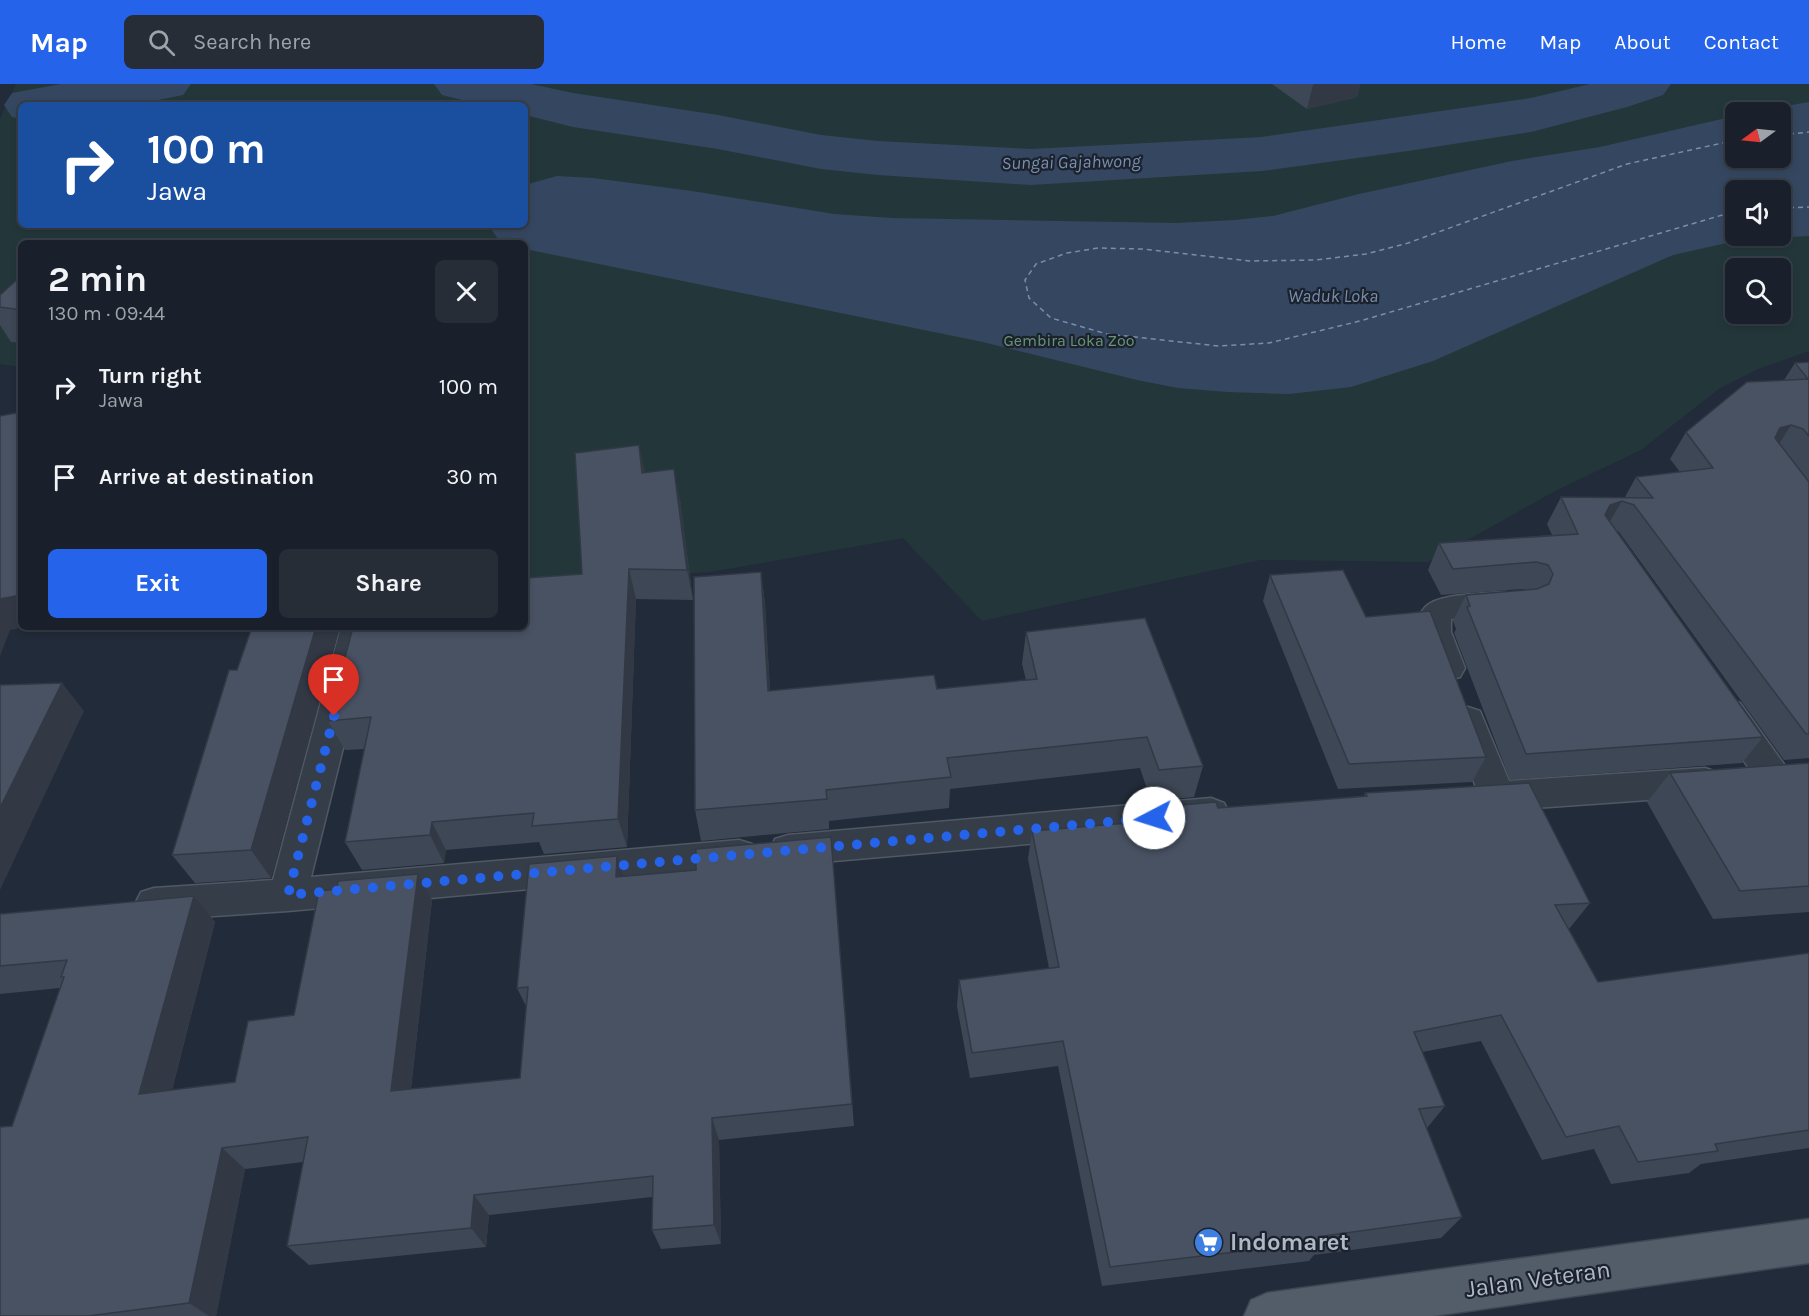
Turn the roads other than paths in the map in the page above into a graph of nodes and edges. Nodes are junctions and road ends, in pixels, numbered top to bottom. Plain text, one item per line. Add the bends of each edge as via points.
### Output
1 (1522, 602) edge
2 (356, 630) edge
3 (1714, 692) edge
4 (1809, 774) edge
5 (1774, 777) junction
6 (1246, 810) edge
7 (288, 895) junction
8 (126, 906) edge
9 (1809, 1241) edge
10 (1267, 1316) edge

1 - 5 street via 1444,608 1436,615 1435,632 1480,797
2 - 7 street
3 - 5 street
4 - 5 street
6 - 7 street
7 - 8 street
9 - 10 main road, Jalan Veteran

